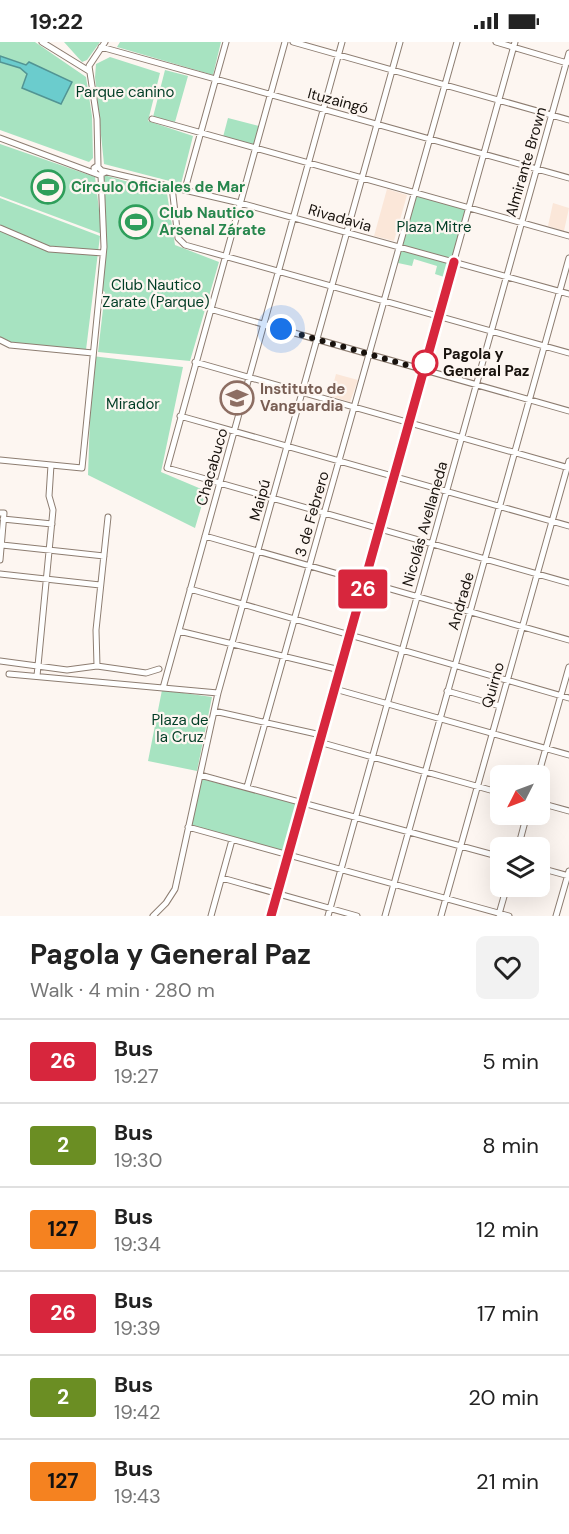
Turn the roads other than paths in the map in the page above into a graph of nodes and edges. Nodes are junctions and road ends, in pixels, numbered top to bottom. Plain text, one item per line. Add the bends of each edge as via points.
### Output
1 (42, 42) edge
2 (226, 42) edge
3 (285, 42) edge
4 (293, 42) edge
5 (342, 42) edge
6 (400, 42) edge
7 (457, 42) edge
8 (496, 42) edge
9 (515, 44) edge
10 (103, 45) edge
11 (569, 53) edge
12 (339, 54) junction
13 (91, 61) junction
14 (568, 63) edge
15 (83, 66) junction
16 (392, 70) junction
17 (90, 72) junction
18 (217, 80) junction
19 (445, 85) junction
20 (270, 95) junction
21 (500, 100) junction
22 (324, 109) junction
23 (552, 115) junction
24 (152, 119) dead end
25 (569, 120) edge
26 (377, 124) junction
27 (203, 133) junction
28 (0, 137) edge
29 (430, 138) junction
30 (255, 148) junction
31 (485, 154) junction
32 (308, 163) junction
33 (537, 168) junction
34 (98, 170) junction
35 (362, 178) junction
36 (569, 178) edge
37 (172, 187) junction
38 (185, 189) junction
39 (414, 192) junction
40 (240, 203) junction
41 (470, 207) junction
42 (293, 218) junction
43 (521, 222) junction
44 (0, 228) edge
45 (347, 232) junction
46 (569, 236) edge
47 (399, 248) junction
48 (103, 253) junction
49 (225, 256) junction
50 (569, 258) edge
51 (454, 262) junction
52 (279, 272) junction
53 (506, 277) junction
54 (332, 287) junction
55 (560, 292) junction
56 (569, 294) edge
57 (384, 301) junction
58 (210, 309) junction
59 (438, 317) junction
60 (263, 324) junction
61 (491, 331) junction
62 (317, 339) junction
63 (0, 340) edge
64 (545, 346) junction
65 (93, 353) junction
66 (569, 353) edge
67 (369, 354) junction
68 (195, 362) junction
69 (424, 370) junction
70 (249, 377) junction
71 (477, 384) junction
72 (303, 393) junction
73 (530, 400) junction
74 (354, 408) junction
75 (569, 411) edge
76 (180, 416) junction
77 (409, 423) junction
78 (234, 431) junction
79 (461, 438) junction
80 (288, 446) junction
81 (515, 453) junction
82 (0, 460) edge
83 (339, 461) junction
84 (51, 465) junction
85 (568, 465) edge
86 (394, 476) junction
87 (218, 484) junction
88 (446, 491) junction
89 (273, 500) junction
90 (500, 506) junction
91 (0, 513) edge
92 (324, 514) junction
93 (108, 517) dead end
94 (3, 519) junction
95 (551, 521) junction
96 (52, 524) junction
97 (569, 526) edge
98 (379, 530) junction
99 (205, 536) junction
100 (431, 544) junction
101 (2, 546) junction
102 (49, 549) junction
103 (259, 552) junction
104 (104, 555) junction
105 (0, 560) edge
106 (485, 560) junction
107 (310, 566) junction
108 (0, 574) edge
109 (537, 574) junction
110 (46, 579) junction
111 (365, 582) junction
112 (569, 583) edge
113 (100, 585) junction
114 (190, 589) junction
115 (417, 596) junction
116 (244, 604) junction
117 (471, 611) junction
118 (295, 619) junction
119 (522, 626) junction
120 (178, 631) junction
121 (350, 635) junction
122 (569, 640) edge
123 (232, 645) junction
124 (402, 650) junction
125 (284, 656) junction
126 (0, 661) edge
127 (37, 664) junction
128 (455, 664) junction
129 (98, 666) junction
130 (569, 667) edge
131 (159, 669) dead end
132 (340, 670) junction
133 (9, 674) dead end
134 (38, 675) junction
135 (508, 680) junction
136 (163, 688) junction
137 (335, 689) junction
138 (447, 691) junction
139 (218, 693) junction
140 (561, 696) junction
141 (569, 698) edge
142 (388, 703) junction
143 (500, 706) junction
144 (214, 711) junction
145 (440, 717) junction
146 (265, 723) junction
147 (492, 733) junction
148 (321, 735) junction
149 (319, 742) junction
150 (546, 749) junction
151 (569, 755) edge
152 (372, 757) junction
153 (541, 765) edge
154 (424, 771) junction
155 (200, 775) junction
156 (478, 786) junction
157 (247, 787) junction
158 (490, 790) edge
159 (302, 802) junction
160 (550, 806) edge
161 (569, 811) edge
162 (356, 816) junction
163 (188, 827) junction
164 (407, 831) junction
165 (232, 840) junction
166 (461, 846) junction
167 (490, 854) edge
168 (288, 855) junction
169 (341, 869) junction
170 (550, 870) edge
171 (568, 874) edge
172 (222, 878) junction
173 (394, 884) junction
174 (277, 894) junction
175 (504, 897) edge
176 (446, 898) junction
177 (330, 908) junction
178 (499, 915) edge
179 (153, 916) edge
180 (211, 916) edge
181 (271, 916) edge
182 (328, 916) edge
183 (357, 916) edge
184 (385, 916) edge
185 (441, 916) edge
186 (509, 916) edge
187 (556, 916) edge

1 - 15 street
2 - 18 street
3 - 20 street
4 - 12 street
5 - 12 street, Chacabuco
6 - 16 street, Maipú
7 - 19 street, 3 de Febrero
8 - 9 street
9 - 14 street
9 - 21 street
10 - 13 street
10 - 18 street, Ituzaingó
11 - 14 street, Almirante Brown
12 - 16 street
12 - 22 street, Chacabuco
13 - 15 street
13 - 17 street
14 - 23 street, Almirante Brown
15 - 17 street
16 - 19 street
16 - 26 street, Maipú
17 - 34 street via 97,119
18 - 20 street, Ituzaingó
18 - 27 street
19 - 21 street
19 - 29 street, 3 de Febrero
20 - 22 street, Ituzaingó
20 - 30 street
21 - 23 street
21 - 31 street
22 - 26 street, Ituzaingó
22 - 32 street, Chacabuco
23 - 25 street
23 - 33 street, Almirante Brown
24 - 27 street
26 - 29 street, Ituzaingó
26 - 35 street, Maipú
27 - 30 street
27 - 38 street
28 - 34 street, Rivadavia
29 - 31 street, Ituzaingó
29 - 39 street, 3 de Febrero
30 - 32 street
30 - 40 street
31 - 33 street, Ituzaingó
31 - 41 street
32 - 35 street
32 - 42 street, Chacabuco
33 - 36 street, Ituzaingó
33 - 43 street, Almirante Brown
34 - 37 street, Rivadavia
34 - 48 street
35 - 39 street
35 - 45 street, Maipú
37 - 38 street, Rivadavia
37 - 49 street via 181,243
38 - 40 street, Rivadavia
39 - 41 street
39 - 47 street, 3 de Febrero
40 - 42 street, Rivadavia
40 - 49 street
41 - 43 street
41 - 51 street
42 - 45 street, Rivadavia
42 - 52 street, Chacabuco
43 - 46 street
43 - 53 street, Almirante Brown
44 - 48 street via 49,249
45 - 47 street, Rivadavia
45 - 54 street, Maipú
47 - 51 street, Rivadavia
47 - 57 street, 3 de Febrero
48 - 65 street
49 - 52 street
49 - 58 street
50 - 55 street, Andrade
51 - 53 street, Rivadavia
51 - 59 street
52 - 54 street
52 - 60 street, Chacabuco
53 - 55 street, Rivadavia
53 - 61 street, Nicolás Avellaneda
54 - 57 street
54 - 62 street, Maipú
55 - 56 street, Rivadavia
55 - 64 street, Andrade
57 - 59 street
57 - 67 street, 3 de Febrero
58 - 60 street
58 - 68 street
59 - 61 street
59 - 69 street
60 - 62 street
60 - 70 street, Chacabuco
61 - 64 street
61 - 71 street, Nicolás Avellaneda
62 - 67 street
62 - 72 street, Maipú
63 - 65 street via 9,345
64 - 66 street
64 - 73 street, Andrade
65 - 84 street via 82,468
67 - 69 street
67 - 74 street, 3 de Febrero
68 - 70 street
68 - 76 street
69 - 71 street
69 - 77 street
70 - 72 street
70 - 78 street, Chacabuco
71 - 73 street
71 - 79 street, Nicolás Avellaneda
72 - 74 street
72 - 80 street, Maipú
73 - 75 street
73 - 81 street, Andrade
74 - 77 street
74 - 83 street, 3 de Febrero
76 - 78 street
76 - 87 street via 167,468
77 - 79 street
77 - 86 street
78 - 80 street
78 - 87 street, Chacabuco
79 - 81 street
79 - 88 street, Nicolás Avellaneda
80 - 83 street
80 - 89 street, Maipú
81 - 85 street
81 - 90 street, Andrade
82 - 84 street
83 - 86 street
83 - 92 street, 3 de Febrero
84 - 96 street
85 - 95 street, Quirno
86 - 88 street
86 - 98 street
87 - 89 street
87 - 99 street, Chacabuco
88 - 90 street
88 - 100 street, Nicolás Avellaneda
89 - 92 street
89 - 103 street, Maipú
90 - 95 street
90 - 106 street, Andrade
91 - 94 street via 4,513
92 - 98 street
92 - 107 street, 3 de Febrero
93 - 104 street
94 - 96 street
94 - 101 street
95 - 97 street
95 - 109 street, Quirno
96 - 102 street
98 - 100 street
98 - 111 street
99 - 103 street
99 - 114 street, Chacabuco
100 - 106 street
100 - 115 street, Nicolás Avellaneda
101 - 102 street
101 - 105 street
102 - 104 street
102 - 110 street
103 - 107 street
103 - 116 street, Maipú
104 - 113 street
106 - 109 street
106 - 117 street, Andrade
107 - 111 street
107 - 118 street, 3 de Febrero
108 - 110 street
109 - 112 street
109 - 119 street, Quirno
110 - 113 street
110 - 127 street
111 - 115 street
111 - 121 street
113 - 129 street
114 - 116 street
114 - 120 street, Chacabuco
115 - 117 street
115 - 124 street, Nicolás Avellaneda
116 - 118 street
116 - 123 street, Maipú
117 - 119 street
117 - 128 street, Andrade
118 - 121 street
118 - 125 street, 3 de Febrero
119 - 122 street
119 - 135 street, Quirno
120 - 123 street
120 - 136 street, Chacabuco
121 - 124 street
121 - 132 street
123 - 125 street
123 - 139 street, Maipú
124 - 128 street
124 - 142 street, Nicolás Avellaneda
125 - 132 street
125 - 146 street, 3 de Febrero
126 - 127 street
127 - 129 street via 68,670
127 - 134 street
128 - 135 street
128 - 138 street, Andrade
129 - 131 street via 146,673
130 - 140 street
132 - 137 street
133 - 134 street
134 - 136 street
135 - 140 street
135 - 143 street, Quirno
136 - 139 street
137 - 142 street
137 - 148 street
138 - 143 street
138 - 145 street, Andrade
139 - 144 street, Maipú
140 - 141 street
140 - 150 street
142 - 145 street
142 - 152 street, Nicolás Avellaneda
143 - 147 street, Quirno
144 - 146 street
144 - 155 street, Maipú
145 - 147 street
145 - 154 street, Andrade
146 - 148 street
146 - 157 street, 3 de Febrero
147 - 150 street
147 - 156 street, Quirno
148 - 149 street
149 - 152 street
149 - 159 street
150 - 151 street
150 - 153 street
152 - 154 street
152 - 162 street, Nicolás Avellaneda
154 - 156 street
154 - 164 street, Andrade
155 - 157 street
155 - 163 street
156 - 158 street
156 - 166 street, Quirno
157 - 159 street
159 - 162 street
159 - 168 street
160 - 161 street
162 - 164 street
162 - 169 street, Nicolás Avellaneda
163 - 165 street
163 - 179 street via 175,889
164 - 166 street
164 - 173 street, Andrade
165 - 168 street
165 - 172 street
166 - 167 street
166 - 176 street, Quirno
168 - 169 street
168 - 174 street
169 - 173 street
169 - 177 street, Nicolás Avellaneda
170 - 171 street
171 - 187 street
172 - 174 street
172 - 180 street
173 - 176 street
173 - 184 street, Andrade
174 - 177 street
174 - 181 street
175 - 178 street
176 - 178 street
176 - 185 street, Quirno
177 - 182 street, Nicolás Avellaneda
177 - 183 street
178 - 186 street

